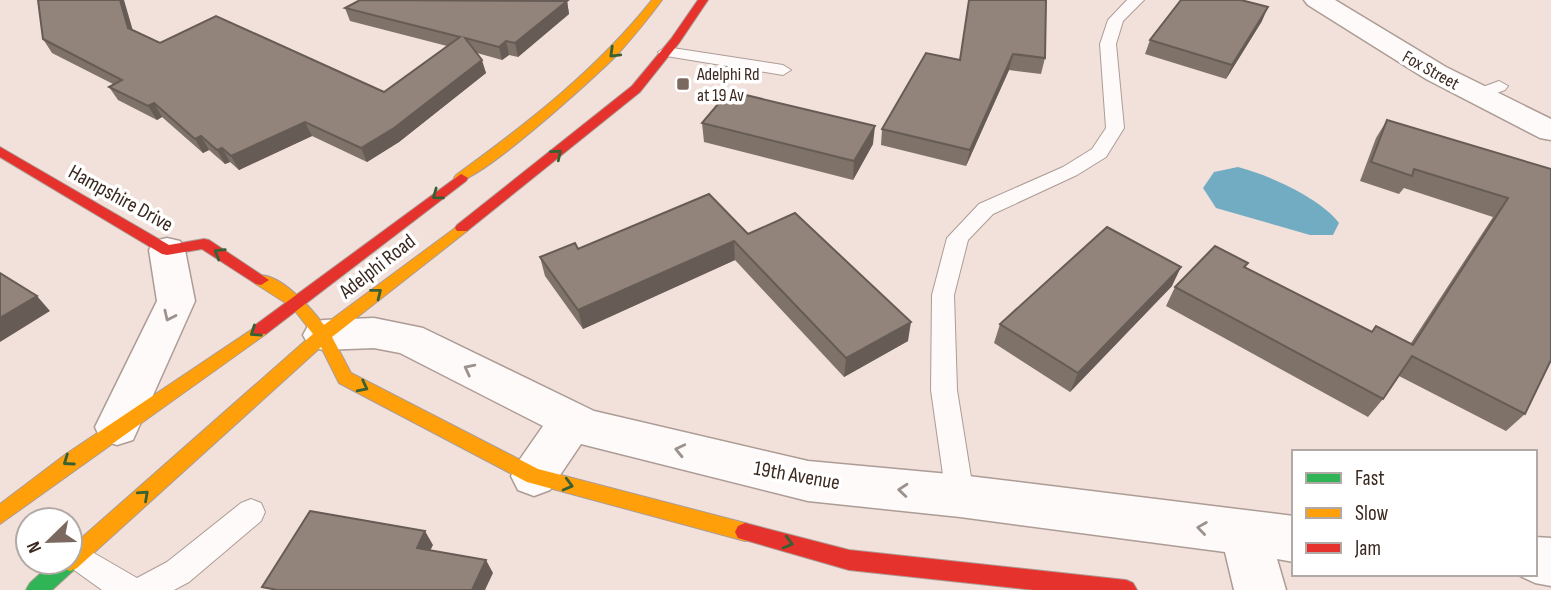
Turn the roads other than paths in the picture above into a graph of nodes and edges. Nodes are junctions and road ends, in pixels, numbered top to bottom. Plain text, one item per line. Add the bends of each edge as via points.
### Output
1 (657, 0) edge
2 (703, 0) edge
3 (1136, 0) edge
4 (1317, 0) edge
5 (666, 52) junction
6 (783, 70) dead end
7 (1551, 131) edge
8 (0, 151) edge
9 (167, 250) junction
10 (311, 319) junction
11 (572, 421) junction
12 (117, 427) junction
13 (534, 476) junction
14 (960, 496) junction
15 (251, 512) dead end
16 (0, 515) edge
17 (1245, 534) junction
18 (1292, 539) edge
19 (84, 547) edge
20 (84, 567) edge
21 (53, 576) edge
22 (37, 590) edge
23 (129, 590) edge
24 (144, 590) edge
25 (1126, 590) edge
26 (1260, 590) edge

1 -> 10 main road, Adelphi Road via 614,53 541,120 429,200
2 - 5 main road, Adelphi Road
3 - 14 lane via 1116,20 1108,44 1115,128 1099,153 986,209 958,238 943,295 944,390
4 - 7 street, Fox Street via 1380,41 1489,91
5 - 6 lane
10 -> 5 main road, Adelphi Road via 545,164 636,89
8 - 9 main road, Hampshire Drive
10 -> 9 main road, Hampshire Drive via 204,244
9 -> 12 street via 176,300
11 -> 10 street, 19th Avenue via 409,339
10 -> 12 main road, Adelphi Road
10 -> 13 main road via 345,378
19 -> 10 main road, Adelphi Road
11 - 13 street
14 -> 11 street, 19th Avenue via 808,481 585,428
12 -> 16 main road, Adelphi Road
13 -> 25 main road via 849,560
17 -> 14 street, 19th Avenue
15 - 24 lane via 178,572
17 - 18 street, 19th Avenue
17 - 26 street
20 - 23 lane
21 - 22 main road, Adelphi Road

